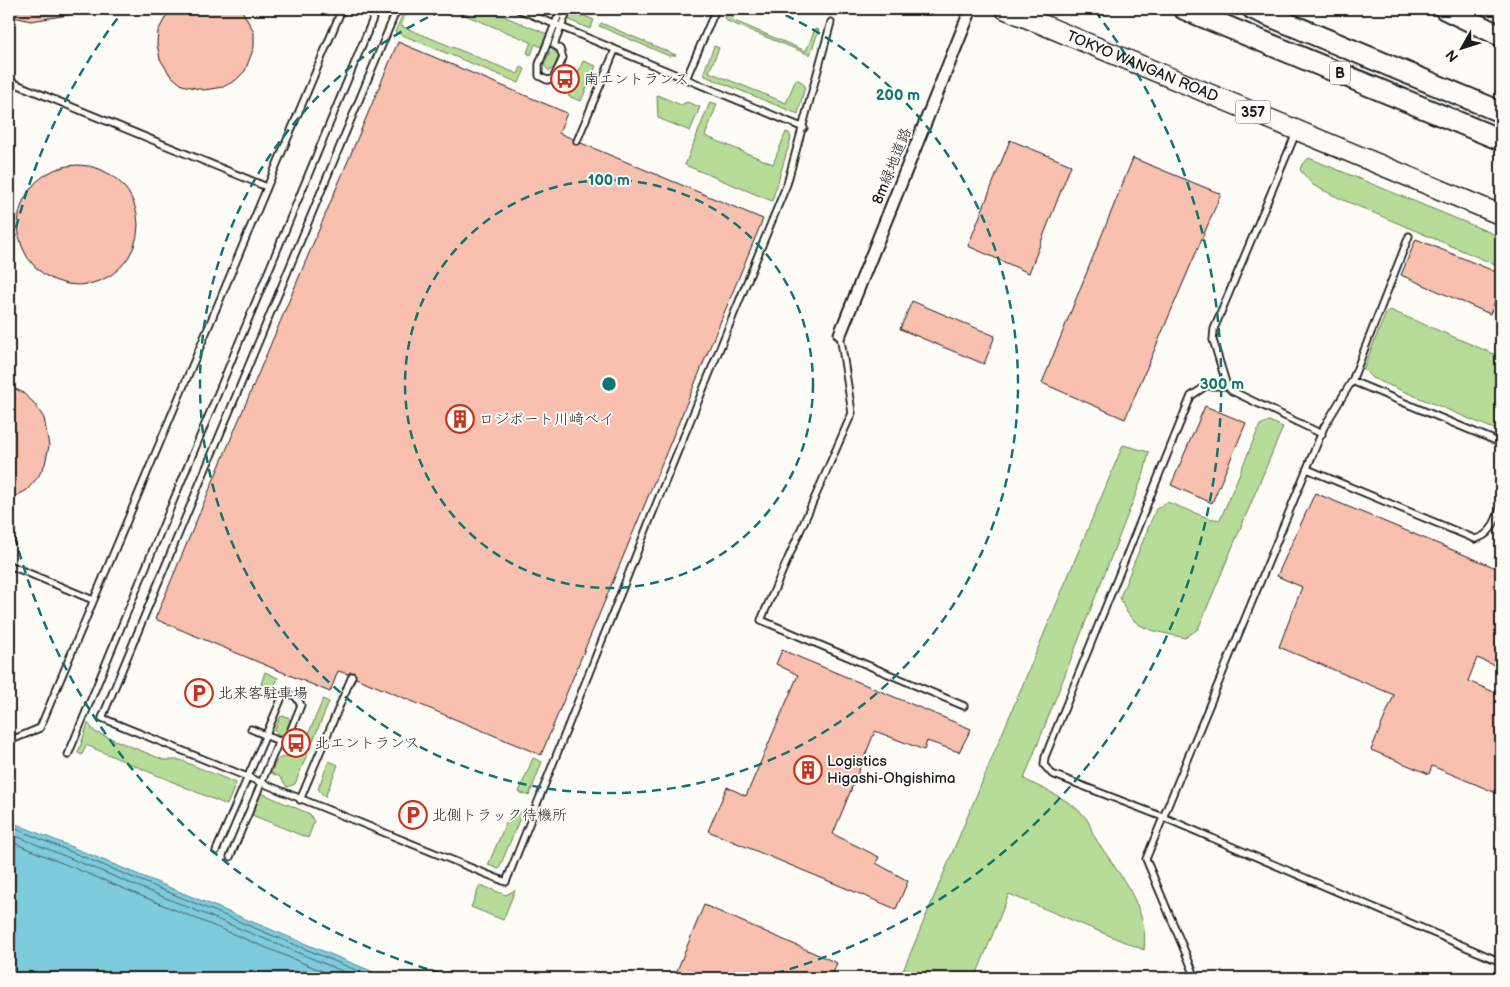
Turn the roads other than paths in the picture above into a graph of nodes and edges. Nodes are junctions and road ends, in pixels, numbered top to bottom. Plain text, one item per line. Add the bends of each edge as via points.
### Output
1 (342, 9) edge
2 (376, 9) edge
3 (397, 9) edge
4 (518, 9) edge
5 (561, 9) edge
6 (568, 9) edge
7 (716, 9) edge
8 (971, 9) edge
9 (1005, 9) edge
10 (1184, 9) edge
11 (1253, 9) edge
12 (1445, 9) edge
13 (1454, 9) edge
14 (831, 22) dead end
15 (558, 25) junction
16 (1501, 28) edge
17 (1501, 36) edge
18 (615, 50) junction
19 (686, 79) junction
20 (9, 80) edge
21 (1501, 112) edge
22 (804, 128) junction
23 (1297, 130) junction
24 (1501, 140) edge
25 (577, 141) dead end
26 (267, 187) junction
27 (1501, 215) edge
28 (1409, 236) dead end
29 (840, 334) joint
30 (1352, 381) junction
31 (1227, 386) junction
32 (1322, 434) junction
33 (1501, 443) edge
34 (1307, 469) junction
35 (1501, 506) edge
36 (9, 565) edge
37 (94, 600) junction
38 (352, 676) dead end
39 (964, 706) dead end
40 (251, 729) dead end
41 (266, 735) junction
42 (279, 741) junction
43 (9, 742) edge
44 (68, 755) dead end
45 (248, 778) junction
46 (261, 784) junction
47 (300, 800) junction
48 (1163, 817) junction
49 (216, 851) dead end
50 (230, 857) dead end
51 (1501, 962) edge
52 (1196, 978) edge

1 - 26 lane
2 - 44 lane
3 - 45 lane via 102,718
4 - 15 lane
5 - 15 lane
6 - 15 lane
7 - 19 lane
8 - 29 street, 8m緑地道路
9 - 23 highway, TOKYO WANGAN ROAD / 357
10 - 24 highway, B
11 - 21 highway, B
12 - 17 highway
13 - 16 highway
14 - 22 lane
15 - 15 lane via 554,45 560,49 563,58 557,74 547,80 539,76 538,64
15 - 18 lane
18 - 19 lane
18 - 25 lane
19 - 22 lane
20 - 26 lane
22 - 47 lane via 787,184 506,882
23 - 27 highway, TOKYO WANGAN ROAD / 357
23 - 31 lane via 1214,329 1213,340
26 - 37 lane
28 - 30 lane
29 - 39 lane via 852,413 762,620
30 - 32 lane
30 - 33 lane
31 - 32 lane via 1246,399
31 - 48 lane via 1206,386 1192,396 1045,757 1044,766 1052,774
32 - 34 lane
34 - 35 lane via 1475,539 1491,530
34 - 48 lane
36 - 37 lane
37 - 43 lane via 40,728
38 - 47 lane
40 - 41 lane
41 - 42 lane
41 - 42 lane via 283,695 288,693 301,705 288,737
41 - 45 lane
42 - 46 lane
45 - 46 lane
45 - 49 lane
46 - 47 lane
46 - 50 lane
48 - 51 lane
48 - 52 lane via 1146,859

